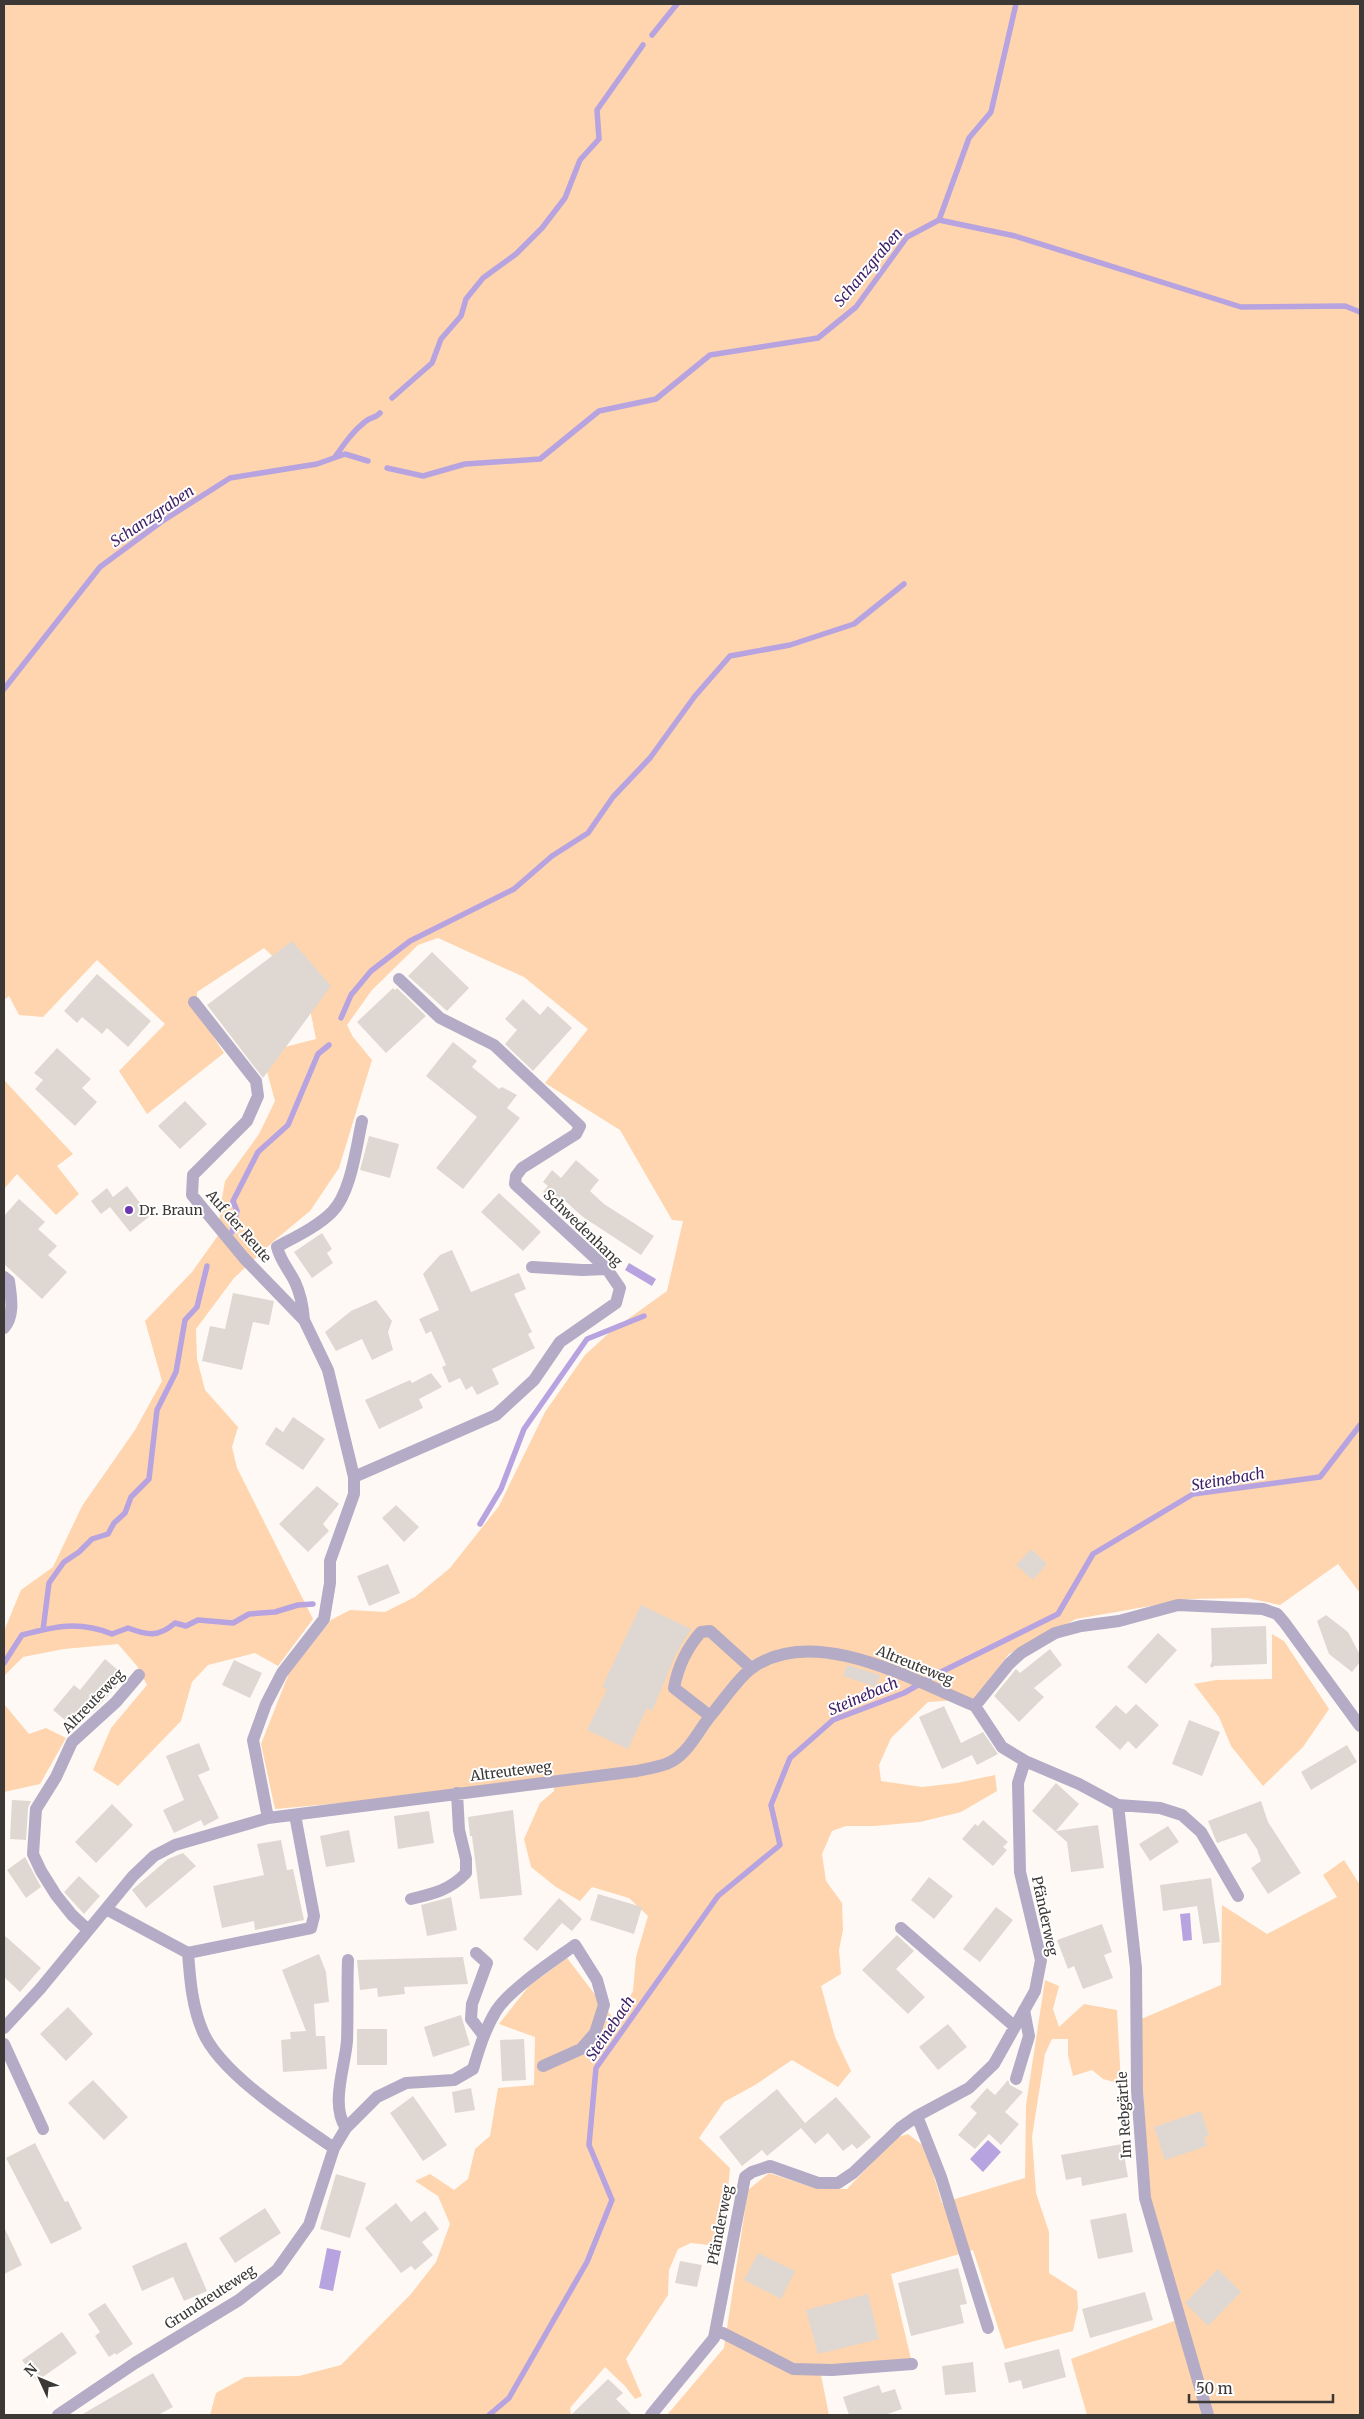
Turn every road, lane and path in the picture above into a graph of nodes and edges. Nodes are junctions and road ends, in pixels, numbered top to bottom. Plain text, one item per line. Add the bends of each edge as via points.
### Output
1 (399, 979) dead end
2 (194, 1002) dead end
3 (362, 1122) dead end
4 (532, 1267) dead end
5 (607, 1269) junction
6 (4, 1277) edge
7 (304, 1320) junction
8 (4, 1328) edge
9 (354, 1477) junction
10 (751, 1668) junction
11 (138, 1675) dead end
12 (975, 1706) junction
13 (710, 1716) junction
14 (1360, 1726) edge
15 (1025, 1761) junction
16 (457, 1793) junction
17 (1118, 1804) junction
18 (295, 1815) junction
19 (268, 1818) junction
20 (1238, 1896) dead end
21 (411, 1899) dead end
22 (106, 1909) junction
23 (901, 1928) dead end
24 (88, 1930) junction
25 (188, 1953) junction
26 (476, 1953) dead end
27 (348, 1960) dead end
28 (1024, 2010) junction
29 (1014, 2026) junction
30 (4, 2028) edge
31 (484, 2036) junction
32 (4, 2044) edge
33 (543, 2066) dead end
34 (1016, 2079) dead end
35 (917, 2116) junction
36 (346, 2128) junction
37 (43, 2129) dead end
38 (334, 2148) junction
39 (988, 2328) dead end
40 (717, 2330) junction
41 (912, 2364) dead end
42 (58, 2415) edge
43 (651, 2415) edge
44 (1208, 2415) edge

1 - 5 street, Schwedenhang via 440,1018 494,1045 580,1126 576,1134 522,1168 515,1184
2 - 7 street, Auf der Reute via 256,1081 258,1096 247,1121 193,1176 192,1195 244,1258
3 - 7 street, Auf der Reute via 345,1193 333,1212 277,1247 303,1301
4 - 5 street
5 - 9 street, Schwedenhang via 620,1288 616,1303 560,1342 534,1380 496,1415
6 - 8 street via 9,1281 12,1303
7 - 9 street, Auf der Reute via 328,1370
9 - 19 street, Auf der Reute via 354,1494 330,1561 324,1619 282,1673 253,1740
10 - 12 street, Altreuteweg via 786,1652 807,1650 884,1667
10 - 13 street, Altreuteweg
10 - 13 street via 710,1630 701,1632 689,1645 678,1668 674,1688
11 - 24 street, Altreuteweg via 116,1702 72,1742 36,1809 33,1854 56,1895
12 - 14 street via 1021,1653 1055,1633 1178,1605 1237,1606 1263,1608 1277,1614
12 - 15 street via 1002,1747
13 - 16 street, Altreuteweg via 688,1748 668,1763 636,1771
15 - 17 street
15 - 28 street, Pfänderweg via 1018,1783 1020,1872 1041,1960 1035,1991
16 - 18 street, Altreuteweg
16 - 21 street via 466,1873 455,1884
17 - 20 street via 1160,1808 1182,1815 1201,1832
17 - 44 street, Im Rebgärtle via 1136,1968 1136,2090 1145,2198
18 - 19 street, Altreuteweg
18 - 25 street via 314,1916 311,1928
19 - 22 street, Altreuteweg via 175,1845 154,1856
22 - 24 street, Altreuteweg
22 - 25 street
23 - 29 street
24 - 30 street, Altreuteweg
25 - 38 street via 190,1988 203,2033 229,2069
26 - 31 street via 487,1963 470,2019
27 - 36 street via 347,2042 340,2092 340,2119
28 - 29 street, Pfänderweg
28 - 34 street via 1029,2036
29 - 35 street, Pfänderweg via 994,2064 969,2088
31 - 33 street, Grundreuteweg via 496,2010 527,1980 575,1945 597,1980 604,2005 595,2033 581,2049
31 - 36 street, Grundreuteweg via 473,2069 454,2080 406,2083 377,2098
32 - 37 street
35 - 39 street via 941,2177
35 - 40 street, Pfänderweg via 886,2139 853,2174 838,2182 818,2183 770,2166 745,2177
36 - 38 street, Grundreuteweg
38 - 42 street, Grundreuteweg via 309,2226 277,2270 238,2300
40 - 41 street via 793,2369 832,2370
40 - 43 street, Pfänderweg via 714,2338

